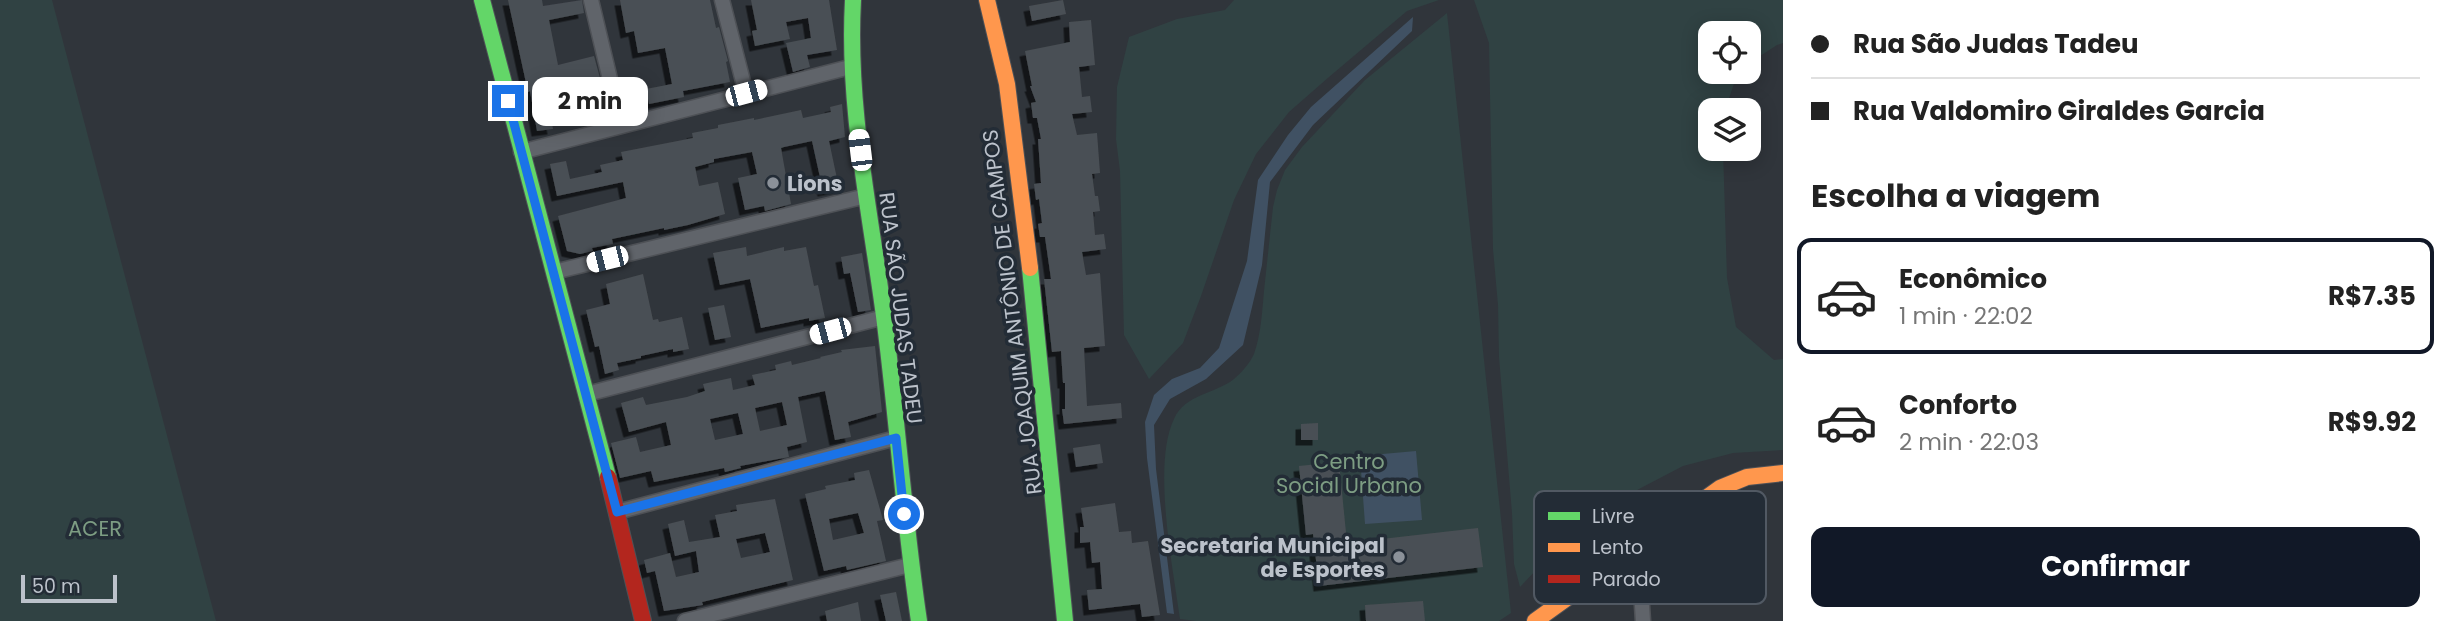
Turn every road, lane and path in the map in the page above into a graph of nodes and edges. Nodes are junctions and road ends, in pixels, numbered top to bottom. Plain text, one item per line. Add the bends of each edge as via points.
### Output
1 (482, 0) edge
2 (591, 0) edge
3 (722, 0) edge
4 (853, 0) edge
5 (987, 0) edge
6 (850, 67) junction
7 (746, 93) junction
8 (621, 125) junction
9 (521, 152) junction
10 (866, 196) junction
11 (554, 272) junction
12 (884, 317) junction
13 (587, 394) junction
14 (896, 438) junction
15 (1783, 473) edge
16 (1719, 491) edge
17 (617, 512) junction
18 (910, 565) junction
19 (1558, 604) edge
20 (643, 621) edge
21 (685, 621) edge
22 (919, 621) edge
23 (1065, 621) edge
24 (1535, 621) edge

1 - 9 street
2 - 8 street
3 - 7 street
4 - 6 street, RUA SÃO JUDAS TADEU
5 - 23 street, RUA JOAQUIM ANTÔNIO DE CAMPOS via 1018,158
6 - 7 street
6 - 10 street, RUA SÃO JUDAS TADEU
7 - 8 street
8 - 9 street
9 - 11 street
10 - 11 street
10 - 12 street, RUA SÃO JUDAS TADEU
11 - 13 street
12 - 13 street
12 - 14 street, RUA SÃO JUDAS TADEU
13 - 17 street
14 - 17 street
14 - 18 street, RUA SÃO JUDAS TADEU
15 - 16 street via 1747,477
17 - 20 street
18 - 21 street
18 - 22 street, RUA SÃO JUDAS TADEU
19 - 24 street

